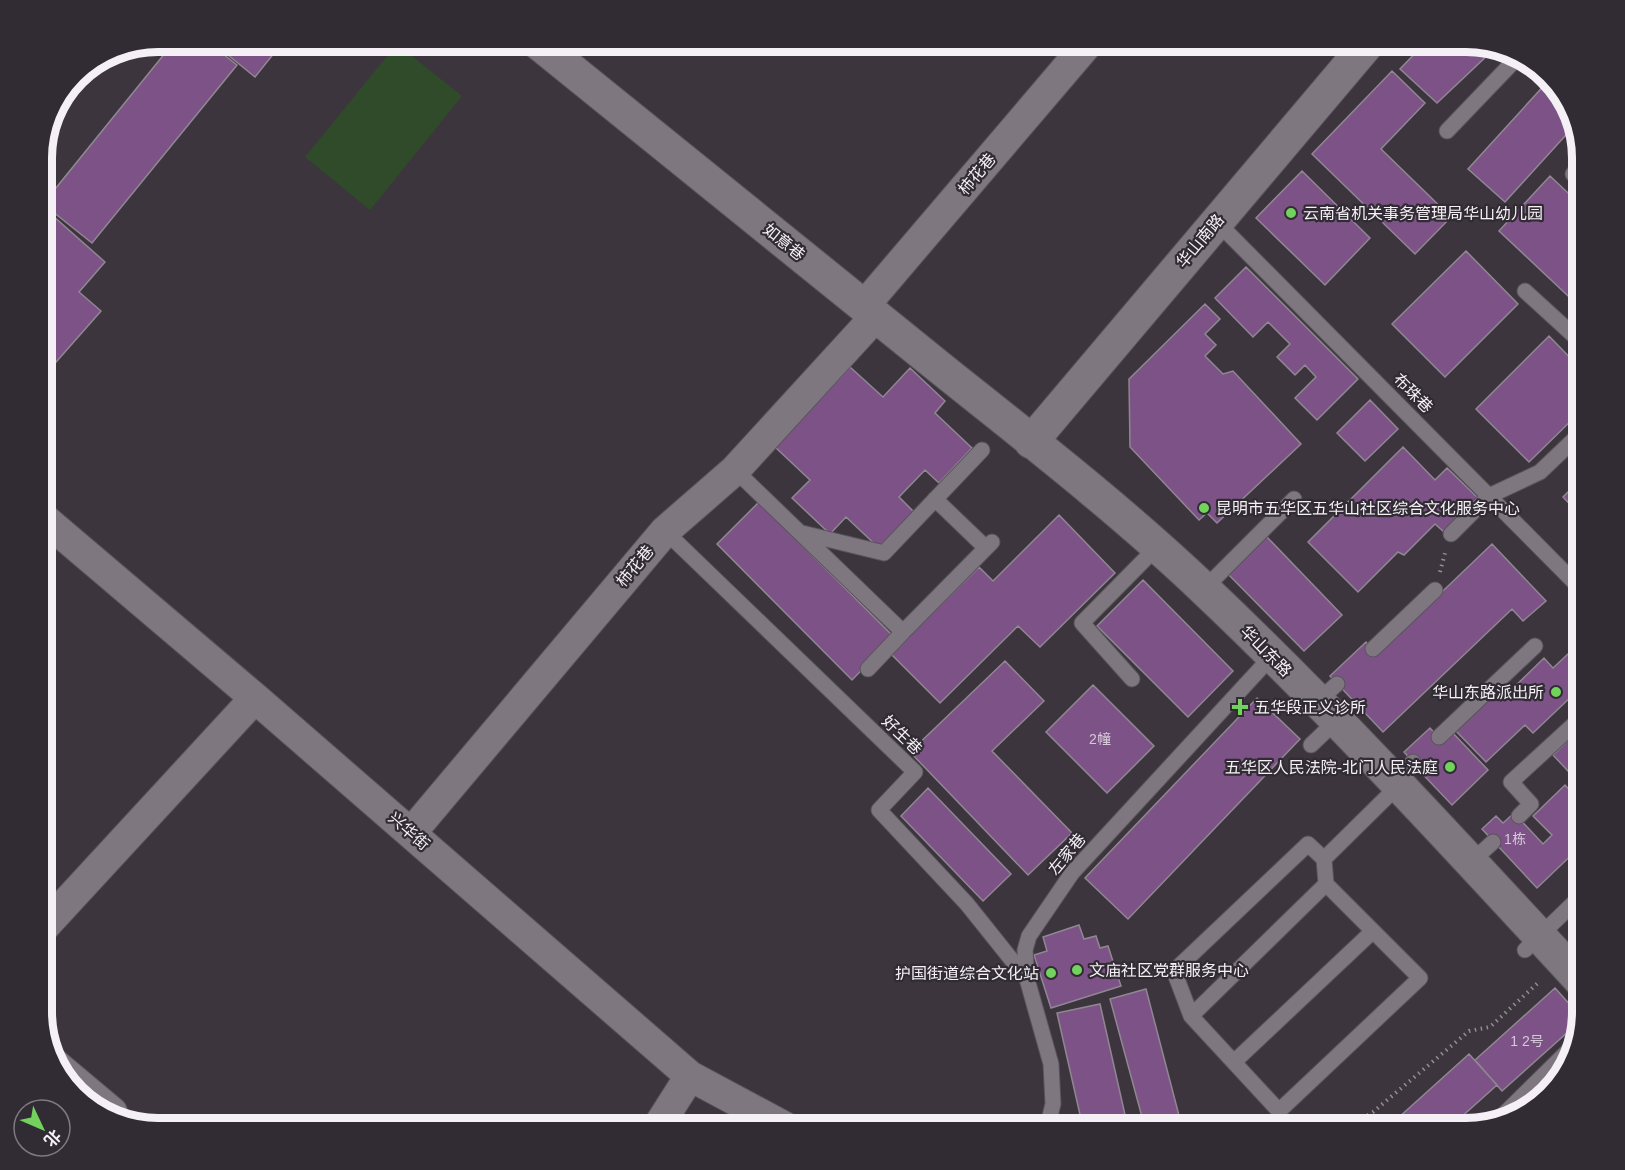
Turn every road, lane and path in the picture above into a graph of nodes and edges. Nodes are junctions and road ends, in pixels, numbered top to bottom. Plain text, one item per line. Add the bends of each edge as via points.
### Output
1 (1081, 52) edge
2 (1360, 52) edge
3 (550, 53) edge
4 (1512, 63) edge
5 (1447, 131) dead end
6 (1216, 221) junction
7 (1526, 291) dead end
8 (870, 311) junction
9 (1572, 334) edge
10 (1572, 441) edge
11 (1031, 442) junction
12 (982, 450) dead end
13 (735, 470) junction
14 (1489, 496) junction
15 (935, 499) junction
16 (1294, 499) dead end
17 (53, 526) edge
18 (665, 531) junction
19 (799, 532) junction
20 (1450, 534) joint
21 (1157, 547) junction
22 (1572, 580) edge
23 (1204, 589) junction
24 (1435, 590) joint
25 (903, 632) junction
26 (1535, 646) dead end
27 (1373, 649) dead end
28 (1272, 656) junction
29 (868, 669) dead end
30 (1132, 679) dead end
31 (255, 698) junction
32 (1330, 702) junction
33 (1572, 726) edge
34 (1439, 737) dead end
35 (1311, 745) dead end
36 (1401, 776) junction
37 (1519, 816) dead end
38 (411, 833) junction
39 (1324, 859) junction
40 (1326, 884) junction
41 (1572, 904) edge
42 (53, 917) edge
43 (1373, 931) junction
44 (1532, 942) junction
45 (1572, 974) edge
46 (1027, 979) junction
47 (1538, 983) dead end
48 (1191, 1016) junction
49 (1563, 1056) edge
50 (1234, 1062) junction
51 (690, 1076) junction
52 (1510, 1108) edge
53 (663, 1118) edge
54 (768, 1118) edge
55 (1050, 1118) edge
56 (1363, 1118) edge

1 - 8 street, 柿花巷
2 - 6 street, 华山南路
3 - 8 street, 如意巷
4 - 5 lane
6 - 11 street, 华山南路
6 - 14 lane, 布珠巷
7 - 9 lane
8 - 11 street, 如意巷
8 - 13 street, 柿花巷
10 - 14 lane via 1540,472
11 - 21 street, 华山东路
12 - 15 lane
13 - 18 street, 柿花巷
13 - 19 lane
14 - 20 lane
14 - 22 lane, 布珠巷
15 - 19 lane via 884,553
15 - 25 lane via 989,545
16 - 23 lane
17 - 31 street, 兴华街
18 - 38 street, 柿花巷
18 - 46 lane, 好生巷 via 915,772 879,810 967,904
19 - 25 lane
20 - 24 path
21 - 23 street, 华山东路
21 - 30 lane via 1082,624
23 - 28 street, 华山东路
24 - 27 lane
25 - 29 lane
26 - 34 lane
28 - 32 street, 华山东路
28 - 46 lane, 左家巷 via 1072,873 1029,936 1025,950
31 - 38 street, 兴华街
31 - 42 street
32 - 35 lane
32 - 36 street, 华山东路
33 - 37 lane via 1511,782 1532,804
36 - 39 lane
36 - 44 street, 华山东路 via 1482,852
38 - 51 street, 兴华街
39 - 40 lane
39 - 48 lane via 1308,844 1174,971
40 - 43 lane
40 - 48 lane
41 - 44 lane
43 - 50 lane
43 - 50 lane via 1420,978 1296,1096 1280,1111
44 - 45 street, 华山东路
46 - 55 lane, 左家巷 via 1051,1064 1053,1104
47 - 56 path via 1490,1027 1469,1031
48 - 50 lane
49 - 52 lane
51 - 53 street
51 - 54 street, 兴华街

